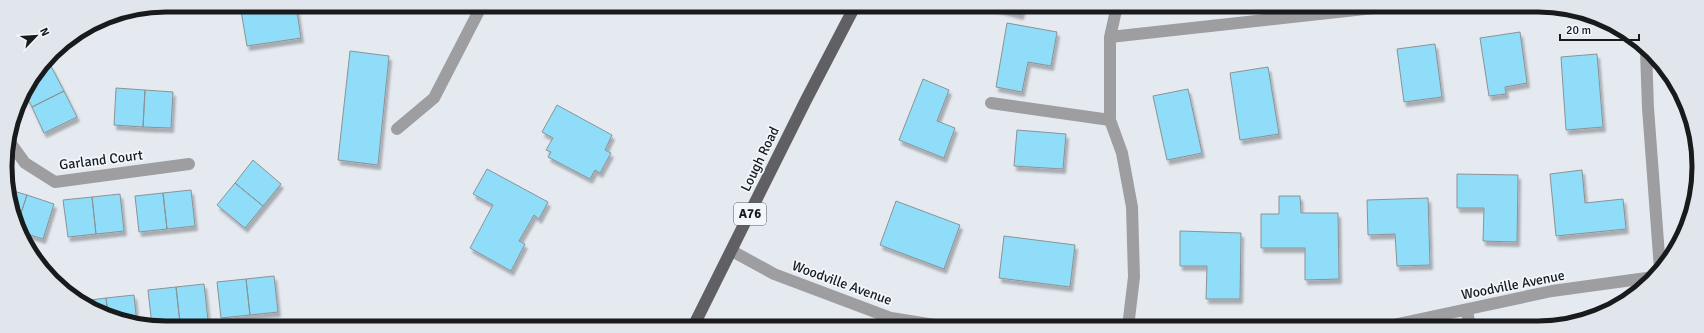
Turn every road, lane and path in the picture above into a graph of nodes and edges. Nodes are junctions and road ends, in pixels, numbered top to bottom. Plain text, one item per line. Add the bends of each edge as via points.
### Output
1 (478, 12) edge
2 (852, 12) edge
3 (1116, 12) edge
4 (1337, 12) edge
5 (1110, 37) junction
6 (1646, 56) edge
7 (991, 103) dead end
8 (1110, 120) junction
9 (396, 129) dead end
10 (13, 146) edge
11 (189, 164) dead end
12 (732, 251) junction
13 (1659, 262) edge
14 (1644, 278) edge
15 (1467, 310) junction
16 (696, 321) edge
17 (888, 321) edge
18 (1129, 321) edge
19 (1413, 321) edge
20 (1469, 321) edge

1 - 9 street via 434,98
2 - 12 main road, Lough Road / A76
3 - 5 street
4 - 5 street
5 - 8 street
6 - 13 street
7 - 8 street
8 - 18 street via 1122,154 1132,207 1134,277
10 - 11 street, Garland Court via 26,163 55,182
12 - 16 main road, Lough Road / A76
12 - 17 street, Woodville Avenue via 774,274
14 - 15 street, Woodville Avenue via 1552,291
15 - 19 street, Woodville Avenue
15 - 20 street

